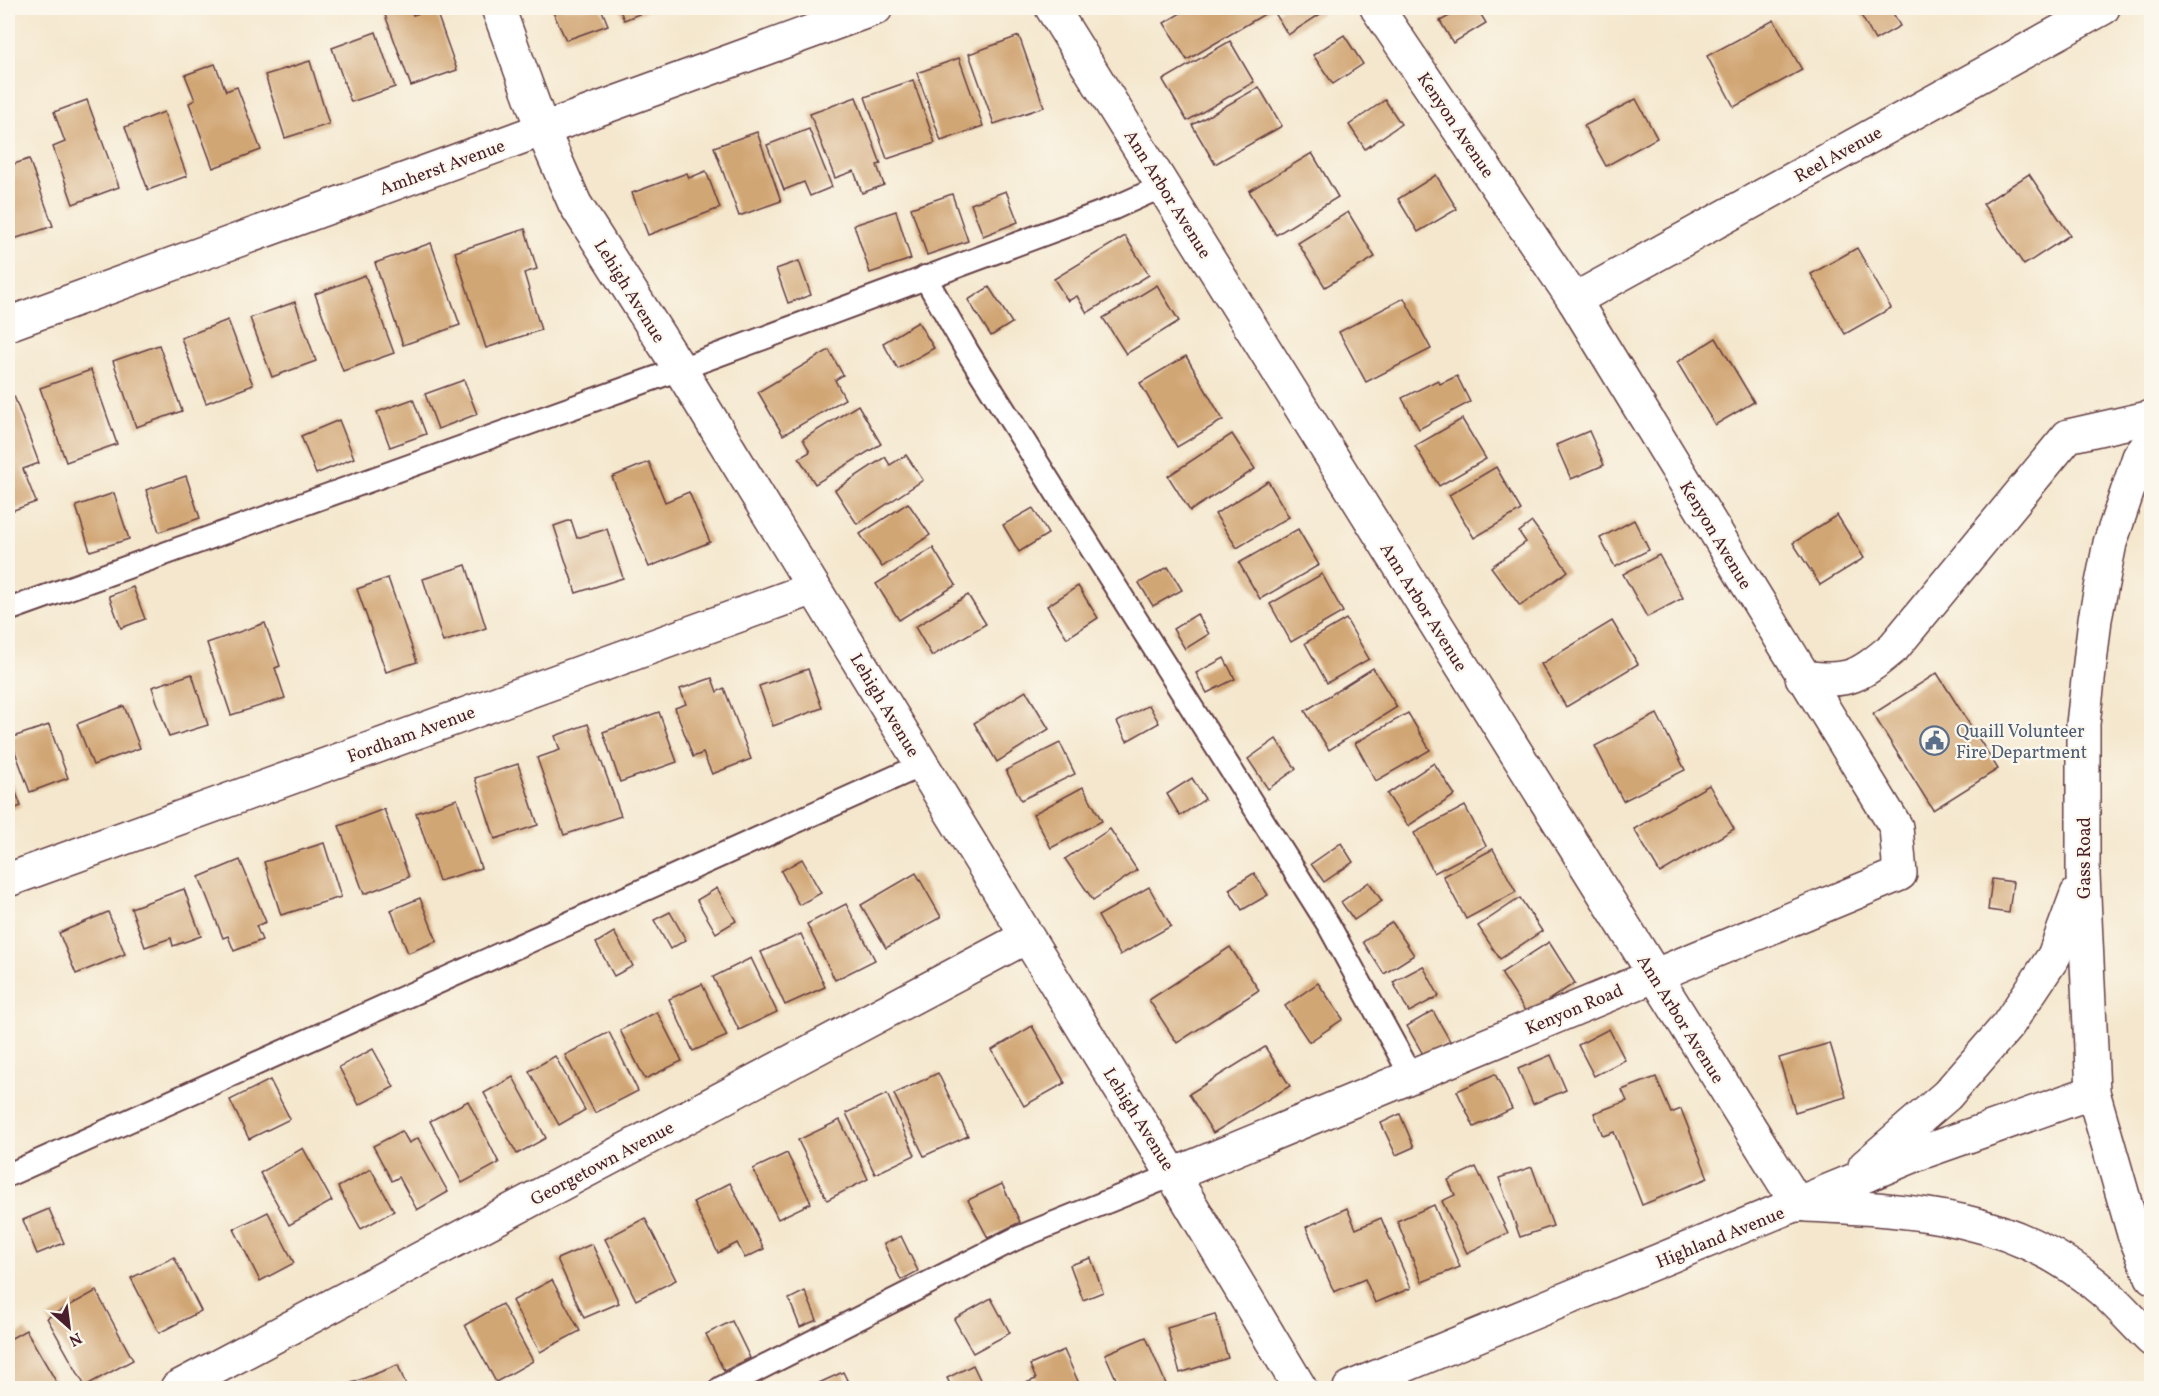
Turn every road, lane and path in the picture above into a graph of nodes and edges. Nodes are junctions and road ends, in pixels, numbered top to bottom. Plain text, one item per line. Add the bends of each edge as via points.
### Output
1 (498, 8) edge
2 (876, 8) edge
3 (1052, 8) edge
4 (1377, 8) edge
5 (2103, 8) edge
6 (543, 131) junction
7 (1163, 186) junction
8 (925, 277) junction
9 (1574, 300) junction
10 (8, 324) edge
11 (680, 369) junction
12 (2151, 417) edge
13 (2151, 440) edge
14 (814, 588) junction
15 (8, 610) edge
16 (1802, 677) junction
17 (922, 765) junction
18 (2083, 875) junction
19 (8, 880) edge
20 (1026, 937) junction
21 (1653, 975) junction
22 (1412, 1077) junction
23 (2093, 1092) junction
24 (8, 1175) edge
25 (1173, 1175) junction
26 (1842, 1186) junction
27 (1798, 1205) junction
28 (2151, 1277) edge
29 (2151, 1340) edge
30 (177, 1389) edge
31 (721, 1389) edge
32 (1300, 1389) edge
33 (1350, 1389) edge

1 - 6 street, Lehigh Avenue
2 - 6 street, Amherst Avenue
3 - 7 street, Ann Arbor Avenue
4 - 9 street, Kenyon Avenue
5 - 9 street, Reel Avenue
6 - 10 street, Amherst Avenue
6 - 11 street, Lehigh Avenue via 575,204
7 - 8 lane
7 - 21 street, Ann Arbor Avenue
8 - 11 lane
8 - 22 lane via 967,351 1328,924
9 - 16 street, Kenyon Avenue
11 - 14 street, Lehigh Avenue
11 - 15 lane
12 - 16 street via 2068,436 1894,647 1865,671 1835,681
13 - 18 street, Gass Road via 2139,457 2110,543 2095,619 2083,724
14 - 17 street, Lehigh Avenue
14 - 19 street, Fordham Avenue
16 - 21 street, Kenyon Road via 1896,827 1900,874
17 - 20 street, Lehigh Avenue
17 - 24 lane
18 - 23 street, Gass Road
18 - 26 street via 2055,956 2008,1026 1947,1095
20 - 25 street, Lehigh Avenue
20 - 30 street, Georgetown Avenue
21 - 22 street, Kenyon Road
21 - 27 street, Ann Arbor Avenue
22 - 25 street, Kenyon Road
23 - 26 street, Highland Avenue via 1920,1153
23 - 28 street, Gass Road via 2134,1234
25 - 31 lane via 1015,1239
25 - 32 street, Lehigh Avenue
26 - 27 street, Highland Avenue
27 - 29 street via 1900,1209 1958,1218 1998,1230 2055,1258 2102,1290
27 - 33 street, Highland Avenue

